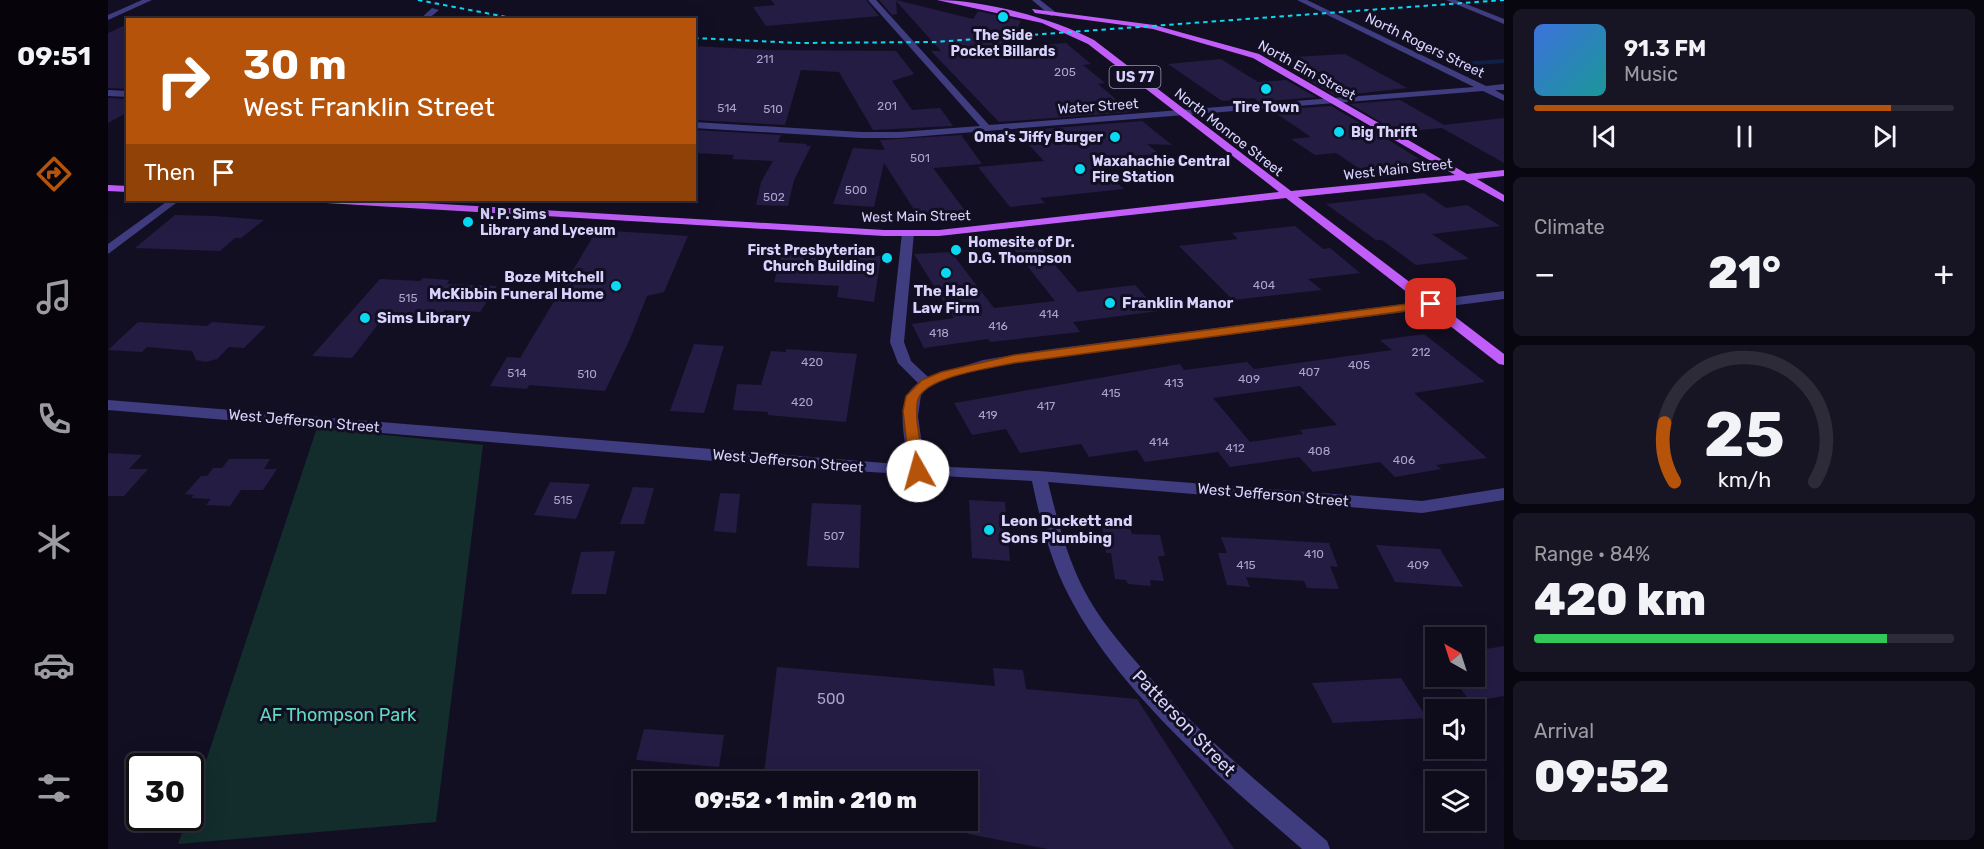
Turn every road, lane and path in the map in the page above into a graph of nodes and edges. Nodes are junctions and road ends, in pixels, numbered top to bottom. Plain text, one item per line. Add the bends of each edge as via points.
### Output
1 (148, 0) edge
2 (872, 0) edge
3 (941, 0) edge
4 (1036, 0) edge
5 (1301, 0) edge
6 (1450, 0) edge
7 (961, 4) junction
8 (116, 6) dead end
9 (132, 6) junction
10 (435, 10) dead end
11 (1054, 14) junction
12 (108, 18) edge
13 (425, 18) edge
14 (1504, 21) edge
15 (1504, 87) edge
16 (1483, 88) junction
17 (108, 93) edge
18 (126, 94) edge
19 (1504, 99) edge
20 (1336, 100) junction
21 (1182, 113) junction
22 (696, 125) edge
23 (987, 128) junction
24 (1504, 173) edge
25 (1466, 177) junction
26 (108, 188) edge
27 (126, 189) edge
28 (1288, 195) junction
29 (1504, 199) edge
30 (174, 201) edge
31 (344, 201) edge
32 (908, 233) junction
33 (108, 250) edge
34 (1504, 295) edge
35 (1431, 304) junction
36 (1504, 361) edge
37 (926, 383) junction
38 (108, 405) edge
39 (918, 471) junction
40 (1039, 476) junction
41 (1504, 494) edge
42 (1319, 849) edge

1 - 9 street
2 - 23 street
3 - 7 main road, North Elm Street / US 77
4 - 11 street
5 - 16 street, North Rogers Street
6 - 14 street
7 - 11 main road, North Elm Street / US 77
7 - 21 main road, North Monroe Street / US 77 via 1023,16 1075,33
8 - 9 street
9 - 12 street
10 - 13 street
11 - 20 main road, North Elm Street / US 77 via 1154,27 1242,51
15 - 16 street, Water Street
16 - 19 street, North Rogers Street
16 - 20 street, Water Street
17 - 18 street
20 - 21 street, Water Street
20 - 25 main road, North Elm Street / US 77
21 - 23 street, Water Street
21 - 28 main road, North Monroe Street / US 77
22 - 23 street, Water Street via 861,135
24 - 25 main road, West Main Street
25 - 28 main road, West Main Street
25 - 29 main road, US 77
26 - 27 main road
28 - 32 main road, West Main Street via 971,231
28 - 35 main road, US 77
30 - 33 street
31 - 32 main road, West Main Street
32 - 37 street via 897,342 905,363
34 - 35 street
35 - 36 main road, US 77
35 - 37 street via 1014,359 969,368
37 - 39 street via 913,396 910,411
38 - 39 street, West Jefferson Street
39 - 40 street, West Jefferson Street
40 - 41 street, West Jefferson Street via 1422,507
40 - 42 street, Patterson Street via 1049,521 1073,585 1099,631 1150,694 1228,771

